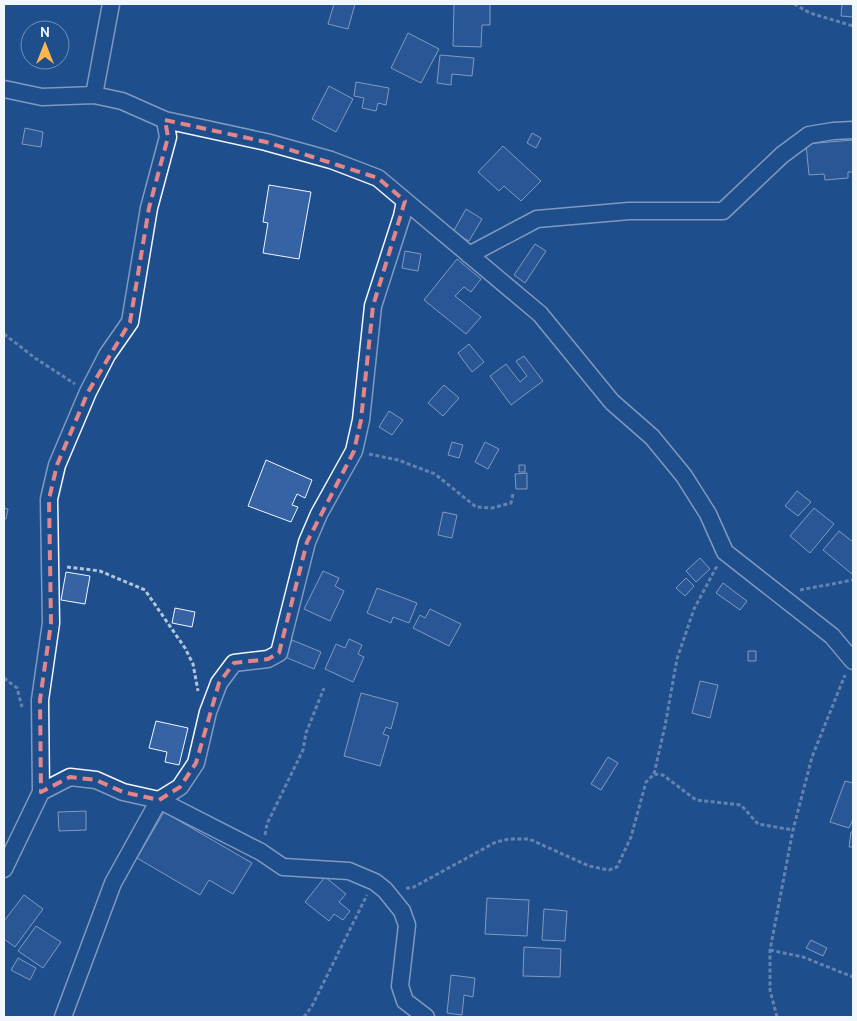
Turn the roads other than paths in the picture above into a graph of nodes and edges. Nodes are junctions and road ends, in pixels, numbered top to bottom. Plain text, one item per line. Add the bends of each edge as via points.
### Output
1 (111, 4) edge
2 (4, 89) edge
3 (94, 95) junction
4 (166, 120) junction
5 (853, 130) edge
6 (405, 201) junction
7 (469, 255) junction
8 (852, 661) edge
9 (41, 792) junction
10 (160, 800) junction
11 (4, 869) edge
12 (63, 1017) edge
13 (426, 1017) edge

1 - 3 street
2 - 3 street via 42,97
3 - 4 street via 122,102
4 - 6 street via 331,160 378,178
4 - 9 street via 168,137 149,208 130,322 88,392 57,465 49,499 51,623 40,700
5 - 7 street via 810,136 782,155 723,211 629,211 537,219
6 - 7 street
6 - 10 street via 373,306 361,420 354,451 318,514 307,542 278,653 268,659 234,664 219,683 208,712 196,763 180,787
7 - 8 street via 540,314 612,402 652,437 684,476 708,514 725,552 832,636
9 - 10 street via 70,777 96,780 123,792
9 - 11 street
10 - 12 street via 113,883
10 - 13 street via 283,866 349,871 380,886 402,911 407,925 400,986 405,1001

